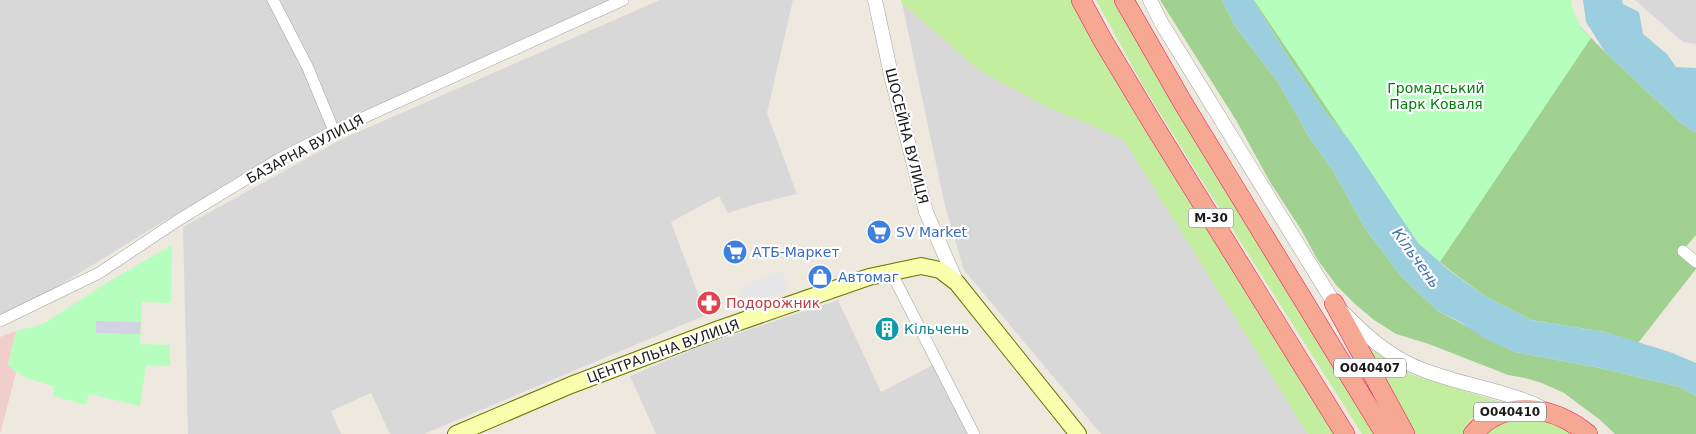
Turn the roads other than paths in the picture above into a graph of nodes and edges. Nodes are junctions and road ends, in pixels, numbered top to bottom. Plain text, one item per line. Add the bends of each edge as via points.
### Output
1 (272, 0) edge
2 (623, 0) edge
3 (874, 0) edge
4 (1082, 0) edge
5 (1124, 0) edge
6 (1150, 0) edge
7 (334, 131) junction
8 (1683, 252) dead end
9 (1696, 262) edge
10 (891, 272) junction
11 (957, 283) junction
12 (1334, 303) junction
13 (0, 321) edge
14 (1554, 414) junction
15 (456, 434) edge
16 (974, 434) edge
17 (1078, 434) edge
18 (1345, 434) edge
19 (1386, 434) edge
20 (1405, 434) edge
21 (1473, 434) edge
22 (1588, 434) edge

1 - 7 street via 308,68
2 - 7 street, БАЗАРНА ВУЛИЦЯ
3 - 11 street, ШОСЕЙНА ВУЛИЦЯ via 926,212
4 - 18 highway, М-30 via 1153,124
5 - 19 highway, М-30 via 1183,103
6 - 12 street, О040407
7 - 13 street, БАЗАРНА ВУЛИЦЯ via 177,221 99,273
8 - 9 street
10 - 11 main road, ЦЕНТРАЛЬНА ВУЛИЦЯ via 920,266 940,270
10 - 15 main road, ЦЕНТРАЛЬНА ВУЛИЦЯ via 719,329 571,385
10 - 16 street
11 - 17 main road, ШОСЕЙНА ВУЛИЦЯ
12 - 14 street via 1383,349 1409,363 1425,371 1535,404
12 - 20 highway, О040407
14 - 21 highway, О040410 via 1515,410 1487,422
14 - 22 highway, О040410

